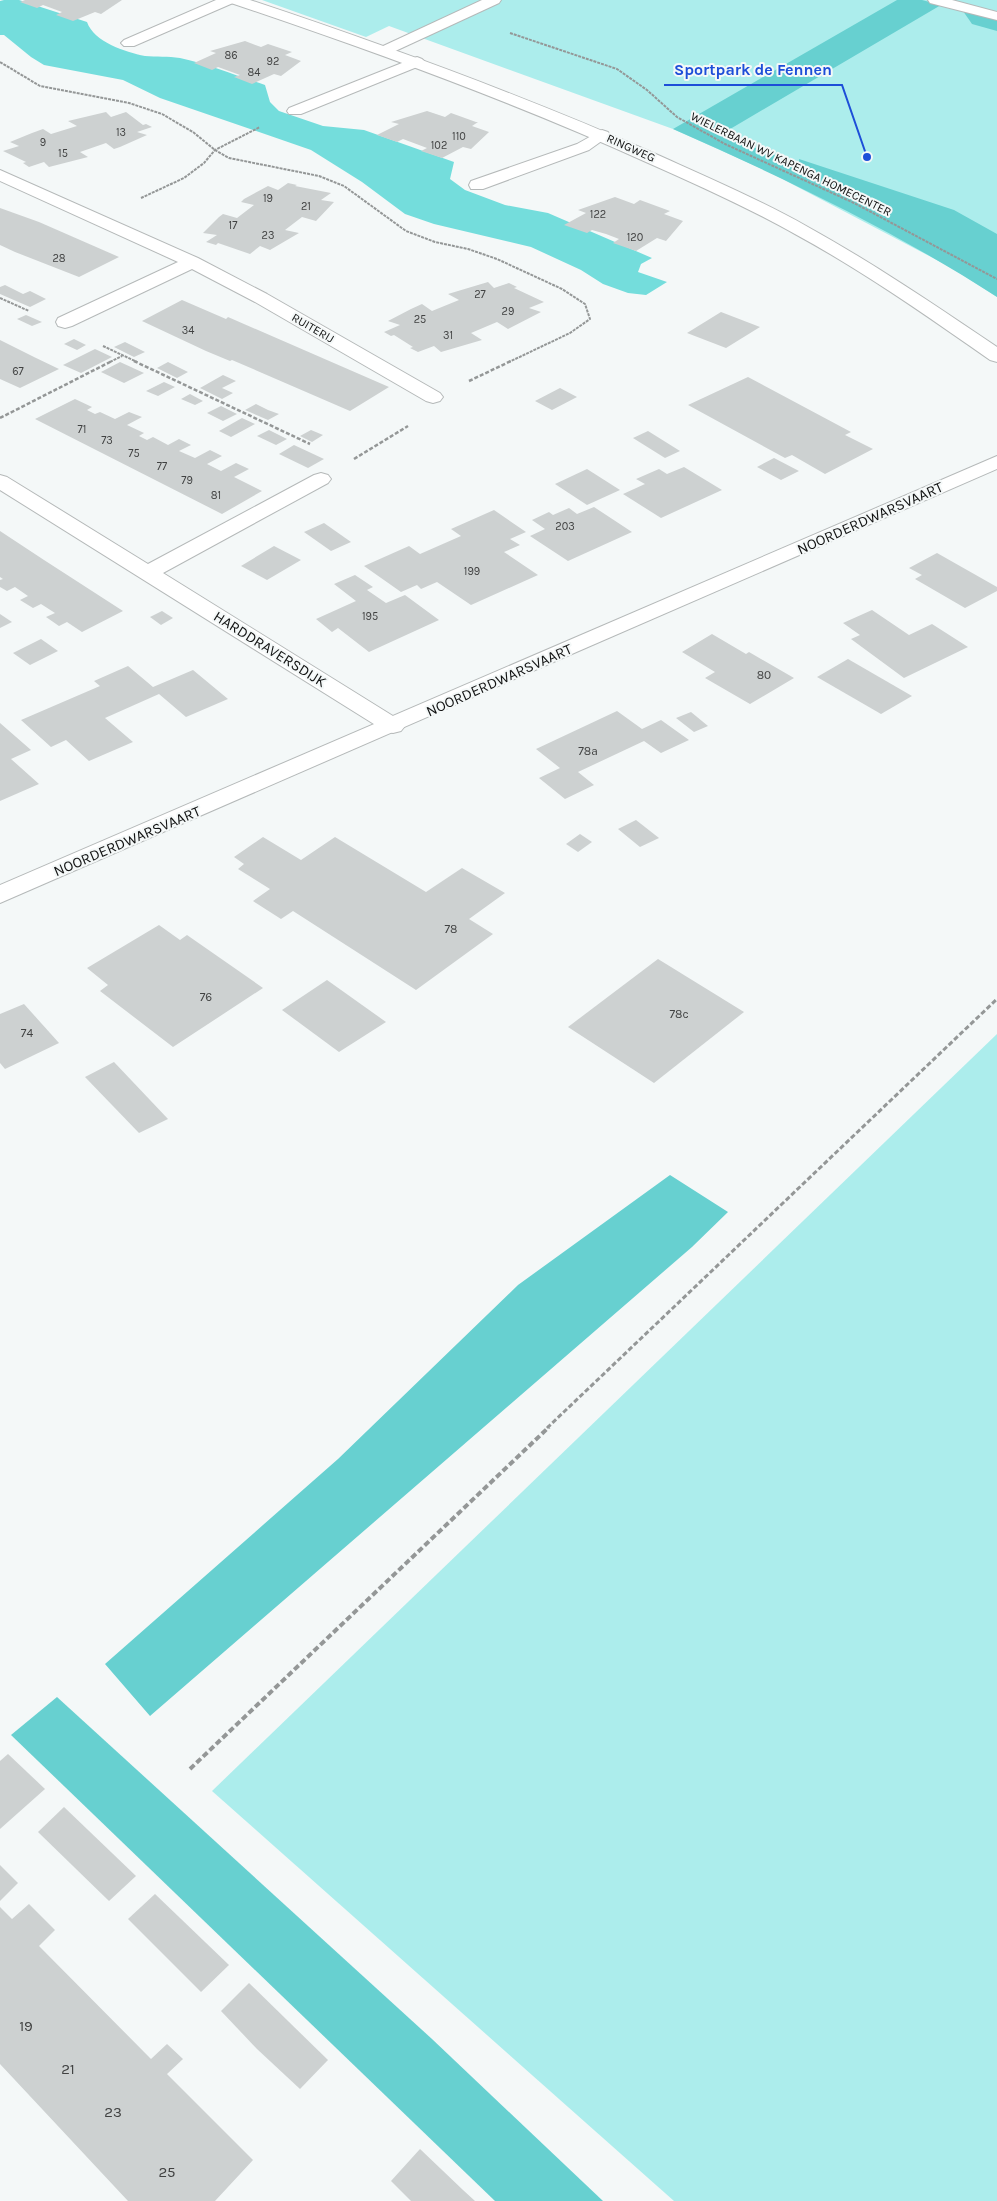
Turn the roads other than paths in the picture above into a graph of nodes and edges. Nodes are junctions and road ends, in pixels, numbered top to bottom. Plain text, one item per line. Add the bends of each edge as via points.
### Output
1 (228, 0) edge
2 (236, 0) edge
3 (494, 0) edge
4 (935, 0) edge
5 (997, 16) edge
6 (129, 43) dead end
7 (386, 50) junction
8 (417, 62) junction
9 (295, 111) dead end
10 (602, 135) junction
11 (0, 175) edge
12 (477, 185) dead end
13 (192, 262) junction
14 (65, 322) dead end
15 (997, 356) edge
16 (433, 397) road end
17 (997, 462) edge
18 (321, 479) road end
19 (0, 481) edge
20 (147, 573) junction
21 (393, 726) junction
22 (0, 895) edge

1 - 6 main road
2 - 7 main road, RINGWEG
3 - 7 main road
4 - 5 main road
7 - 8 main road, RINGWEG
8 - 9 main road
8 - 10 main road, RINGWEG
10 - 12 main road via 583,147
10 - 15 main road, RINGWEG via 800,229 872,271
11 - 13 main road, RUITERIJ
13 - 14 main road
13 - 16 main road, RUITERIJ
17 - 21 main road, NOORDERDWARSVAART
18 - 20 main road
19 - 20 main road, HARDDRAVERSDIJK
20 - 21 main road, HARDDRAVERSDIJK
21 - 22 main road, NOORDERDWARSVAART

